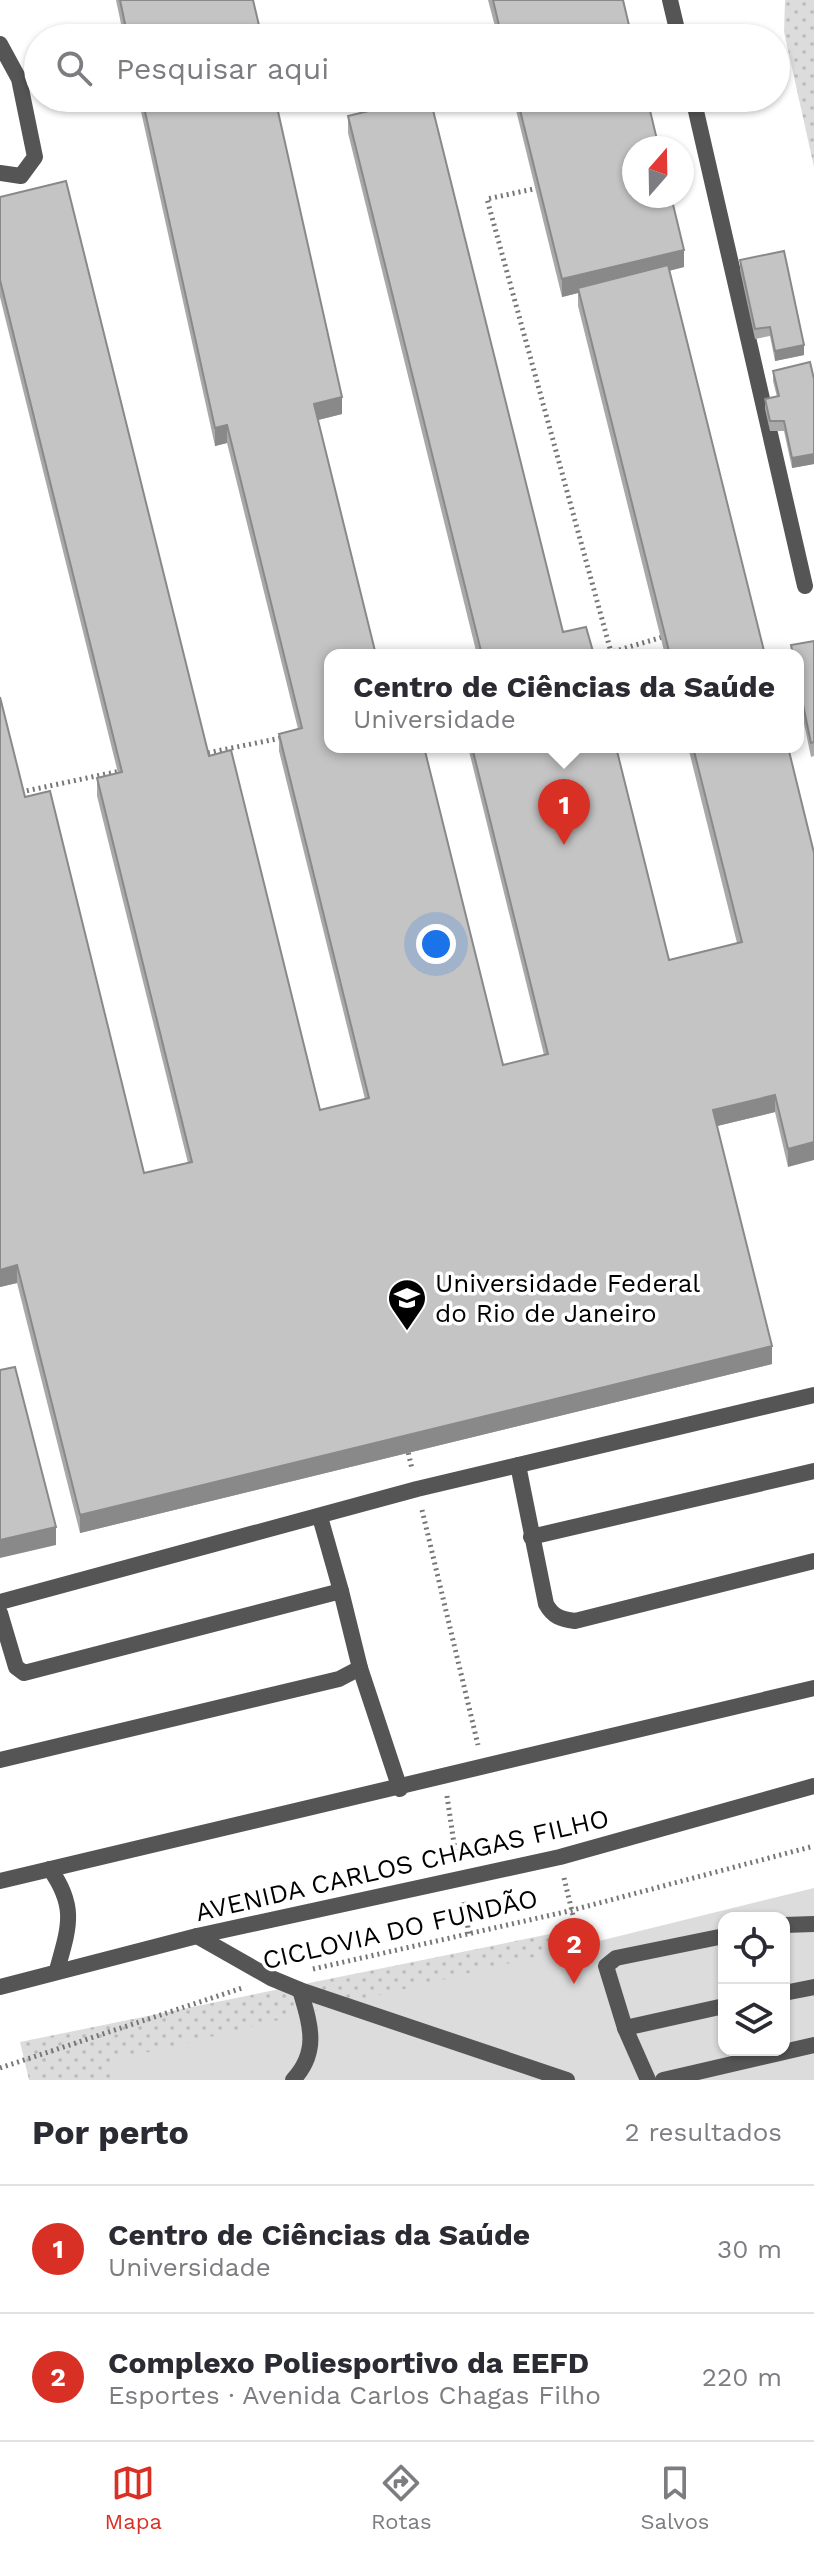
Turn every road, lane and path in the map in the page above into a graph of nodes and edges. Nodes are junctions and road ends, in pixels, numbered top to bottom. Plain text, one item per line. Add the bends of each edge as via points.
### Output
1 (670, 0) edge
2 (676, 24) edge
3 (0, 44) edge
4 (24, 103) edge
5 (26, 112) edge
6 (696, 112) edge
7 (0, 173) edge
8 (547, 186) edge
9 (805, 586) dead end
10 (678, 633) edge
11 (610, 649) edge
12 (622, 649) edge
13 (300, 734) edge
14 (194, 756) edge
15 (134, 769) edge
16 (15, 793) edge
17 (814, 1395) edge
18 (404, 1434) edge
19 (518, 1465) junction
20 (814, 1471) edge
21 (417, 1489) junction
22 (320, 1517) junction
23 (531, 1537) junction
24 (814, 1561) edge
25 (341, 1591) junction
26 (0, 1602) edge
27 (0, 1613) edge
28 (360, 1668) junction
29 (814, 1688) edge
30 (0, 1760) edge
31 (484, 1769) junction
32 (814, 1786) edge
33 (400, 1789) junction
34 (814, 1846) edge
35 (50, 1869) junction
36 (0, 1881) edge
37 (814, 1924) edge
38 (790, 1925) edge
39 (197, 1936) junction
40 (718, 1937) edge
41 (57, 1970) junction
42 (271, 1978) junction
43 (0, 1987) edge
44 (814, 1987) edge
45 (300, 1990) junction
46 (790, 1992) edge
47 (718, 2007) edge
48 (625, 2028) junction
49 (814, 2045) edge
50 (0, 2068) edge
51 (293, 2080) edge
52 (567, 2080) edge
53 (648, 2080) edge
54 (663, 2080) edge

1 - 2 street
3 - 4 street via 19,79
5 - 7 street via 35,157 21,176
6 - 9 street
8 - 11 path via 487,199
10 - 12 path
13 - 14 path
15 - 16 path
17 - 19 street
18 - 21 path
19 - 21 street
19 - 23 street
20 - 23 street
21 - 22 street
21 - 31 path
22 - 25 street
22 - 26 street
23 - 24 street via 551,1615 575,1621
25 - 27 street via 24,1673 16,1667
25 - 28 street
28 - 30 street via 339,1679
28 - 33 street
29 - 31 street
31 - 33 street
32 - 39 street, AVENIDA CARLOS CHAGAS FILHO via 560,1857
33 - 35 street
34 - 42 path, CICLOVIA DO FUNDÃO via 569,1911
35 - 36 street
35 - 41 street via 69,1906
37 - 38 street
39 - 41 street, AVENIDA CARLOS CHAGAS FILHO
39 - 42 street
40 - 48 street via 611,1960 607,1975
41 - 43 street, AVENIDA CARLOS CHAGAS FILHO
42 - 45 street
42 - 50 path, CICLOVIA DO FUNDÃO
44 - 46 street
45 - 51 street via 314,2037
45 - 52 street
47 - 48 street
48 - 53 street
49 - 54 street

